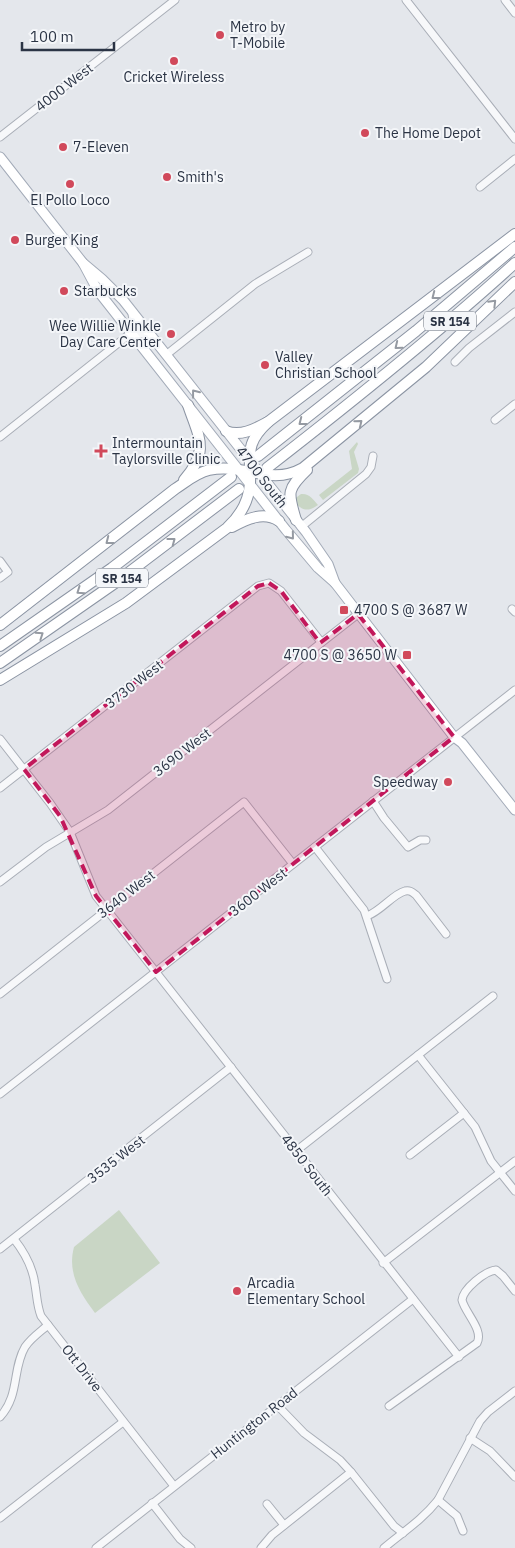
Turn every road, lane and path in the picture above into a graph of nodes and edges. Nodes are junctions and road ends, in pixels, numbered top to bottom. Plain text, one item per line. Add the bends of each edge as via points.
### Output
1 (175, 0) edge
2 (406, 0) edge
3 (505, 0) edge
4 (515, 13) edge
5 (0, 137) edge
6 (515, 139) edge
7 (0, 157) edge
8 (515, 159) edge
9 (480, 187) dead end
10 (515, 234) edge
11 (515, 247) edge
12 (308, 252) dead end
13 (83, 263) junction
14 (515, 263) edge
15 (515, 282) edge
16 (130, 309) junction
17 (515, 312) edge
18 (131, 333) junction
19 (156, 342) junction
20 (166, 355) junction
21 (454, 362) dead end
22 (515, 404) edge
23 (188, 405) junction
24 (495, 420) dead end
25 (268, 422) junction
26 (226, 431) junction
27 (0, 437) edge
28 (321, 454) junction
29 (373, 456) dead end
30 (253, 458) junction
31 (249, 472) junction
32 (250, 484) junction
33 (175, 489) junction
34 (239, 489) dead end
35 (279, 521) junction
36 (298, 524) junction
37 (222, 532) junction
38 (0, 561) edge
39 (0, 578) edge
40 (334, 583) junction
41 (358, 614) junction
42 (0, 625) edge
43 (321, 642) junction
44 (0, 646) edge
45 (0, 663) edge
46 (0, 680) edge
47 (515, 690) edge
48 (454, 737) junction
49 (0, 739) edge
50 (24, 769) junction
51 (0, 788) edge
52 (373, 801) junction
53 (515, 810) edge
54 (70, 832) junction
55 (426, 840) dead end
56 (315, 847) junction
57 (293, 864) junction
58 (0, 882) edge
59 (107, 909) junction
60 (367, 916) junction
61 (446, 934) dead end
62 (156, 972) junction
63 (387, 979) dead end
64 (0, 994) edge
65 (493, 996) dead end
66 (418, 1055) junction
67 (231, 1067) junction
68 (0, 1094) edge
69 (464, 1113) junction
70 (296, 1151) junction
71 (410, 1155) dead end
72 (515, 1161) edge
73 (501, 1172) junction
74 (515, 1191) edge
75 (14, 1238) junction
76 (0, 1249) edge
77 (383, 1262) junction
78 (515, 1291) edge
79 (413, 1299) junction
80 (48, 1325) junction
81 (459, 1357) junction
82 (515, 1391) edge
83 (277, 1405) junction
84 (390, 1406) dead end
85 (0, 1417) edge
86 (123, 1422) junction
87 (470, 1438) junction
88 (351, 1472) junction
89 (515, 1477) edge
90 (174, 1486) junction
91 (438, 1500) junction
92 (152, 1503) junction
93 (267, 1504) dead end
94 (0, 1518) edge
95 (284, 1525) junction
96 (463, 1531) dead end
97 (403, 1533) junction
98 (96, 1548) edge
99 (191, 1548) edge
100 (261, 1548) edge
101 (384, 1548) edge

1 - 5 street, 4000 West
2 - 6 street
3 - 4 street
7 - 13 main road, 4700 South
8 - 9 street
10 -> 25 highway
11 -> 30 highway, SR 154 via 388,354
12 - 20 street via 255,284
13 - 16 main road, 4700 South
13 - 18 main road, 4700 South via 98,291
14 - 31 highway, SR 154 via 455,318 332,418
28 -> 15 highway via 426,367
16 - 18 street via 134,322
16 - 19 main road, 4700 South
17 - 21 street
18 - 19 street via 143,334
18 - 23 main road, 4700 South
18 - 27 street
19 - 20 main road, 4700 South
26 -> 20 main road, 4700 South
22 - 24 street
23 - 31 main road, 4700 South
23 - 33 highway via 200,441 200,451 192,470
25 - 26 highway via 240,433
25 - 30 highway via 250,448
26 - 30 main road, 4700 South
28 - 31 highway via 293,473 275,476
28 - 36 highway via 292,486 290,500
29 - 36 street via 366,474
30 - 31 highway
31 - 32 highway
31 - 33 highway via 208,470
31 - 36 main road, 4700 South
31 -> 44 highway, SR 154
32 - 35 main road, 4700 South
32 - 37 highway via 243,508
33 -> 42 highway
45 -> 34 highway, SR 154 via 115,584
35 - 37 highway via 261,516
35 -> 40 main road, 4700 South
36 - 40 main road, 4700 South via 328,564
37 - 46 highway via 119,607
38 - 39 street via 8,572
40 - 41 main road, 4700 South
41 - 43 street, 3690 West
41 - 48 main road, 4700 South
43 - 50 street, 3730 West via 281,591 269,583 258,586
43 - 54 street, 3690 West via 108,810
47 - 48 street, 3600 West
48 - 52 street, 3600 West
48 - 53 main road, 4700 South
49 - 50 street, 4850 South
50 - 51 street, 3730 West
50 - 54 street, 4850 South
52 - 55 street via 408,847
52 - 56 street, 3600 West
54 - 58 street, 3690 West
54 - 59 street, 4850 South via 96,896
56 - 57 street, 3600 West
56 - 60 street
57 - 59 street, 3640 West via 244,802
57 - 62 street, 3600 West
59 - 62 street, 4850 South
59 - 64 street, 3640 West
60 - 61 street via 401,893 410,891
60 - 63 street
62 - 67 street, 4850 South
62 - 68 street, 3600 West
65 - 66 street
66 - 69 street
66 - 70 street
67 - 70 street, 4850 South
67 - 75 street, 3535 West
69 - 71 street
69 - 73 street
70 - 77 street, 4850 South
72 - 73 street
73 - 74 street
73 - 77 street
75 - 76 street, 3535 West
75 - 80 street, Ott Drive via 30,1263 38,1309
77 - 79 street, 4850 South
78 - 81 street via 496,1270 466,1289 462,1296 463,1304 478,1331 479,1340
79 - 81 street, 4850 South
79 - 83 street, Huntington Road
80 - 85 street via 25,1346 11,1401
80 - 86 street, Ott Drive
81 - 84 street
82 - 87 street via 488,1412
83 - 88 street via 304,1433
83 - 90 street, Huntington Road
86 - 90 street, Ott Drive
86 - 94 street
87 - 89 street via 490,1451
87 - 91 street
88 - 95 street
88 - 97 street
90 - 92 street, Huntington Road
91 - 96 street via 457,1516
91 - 97 street
92 - 98 street, Huntington Road
92 - 99 street
93 - 95 street
95 - 100 street
97 - 101 street

